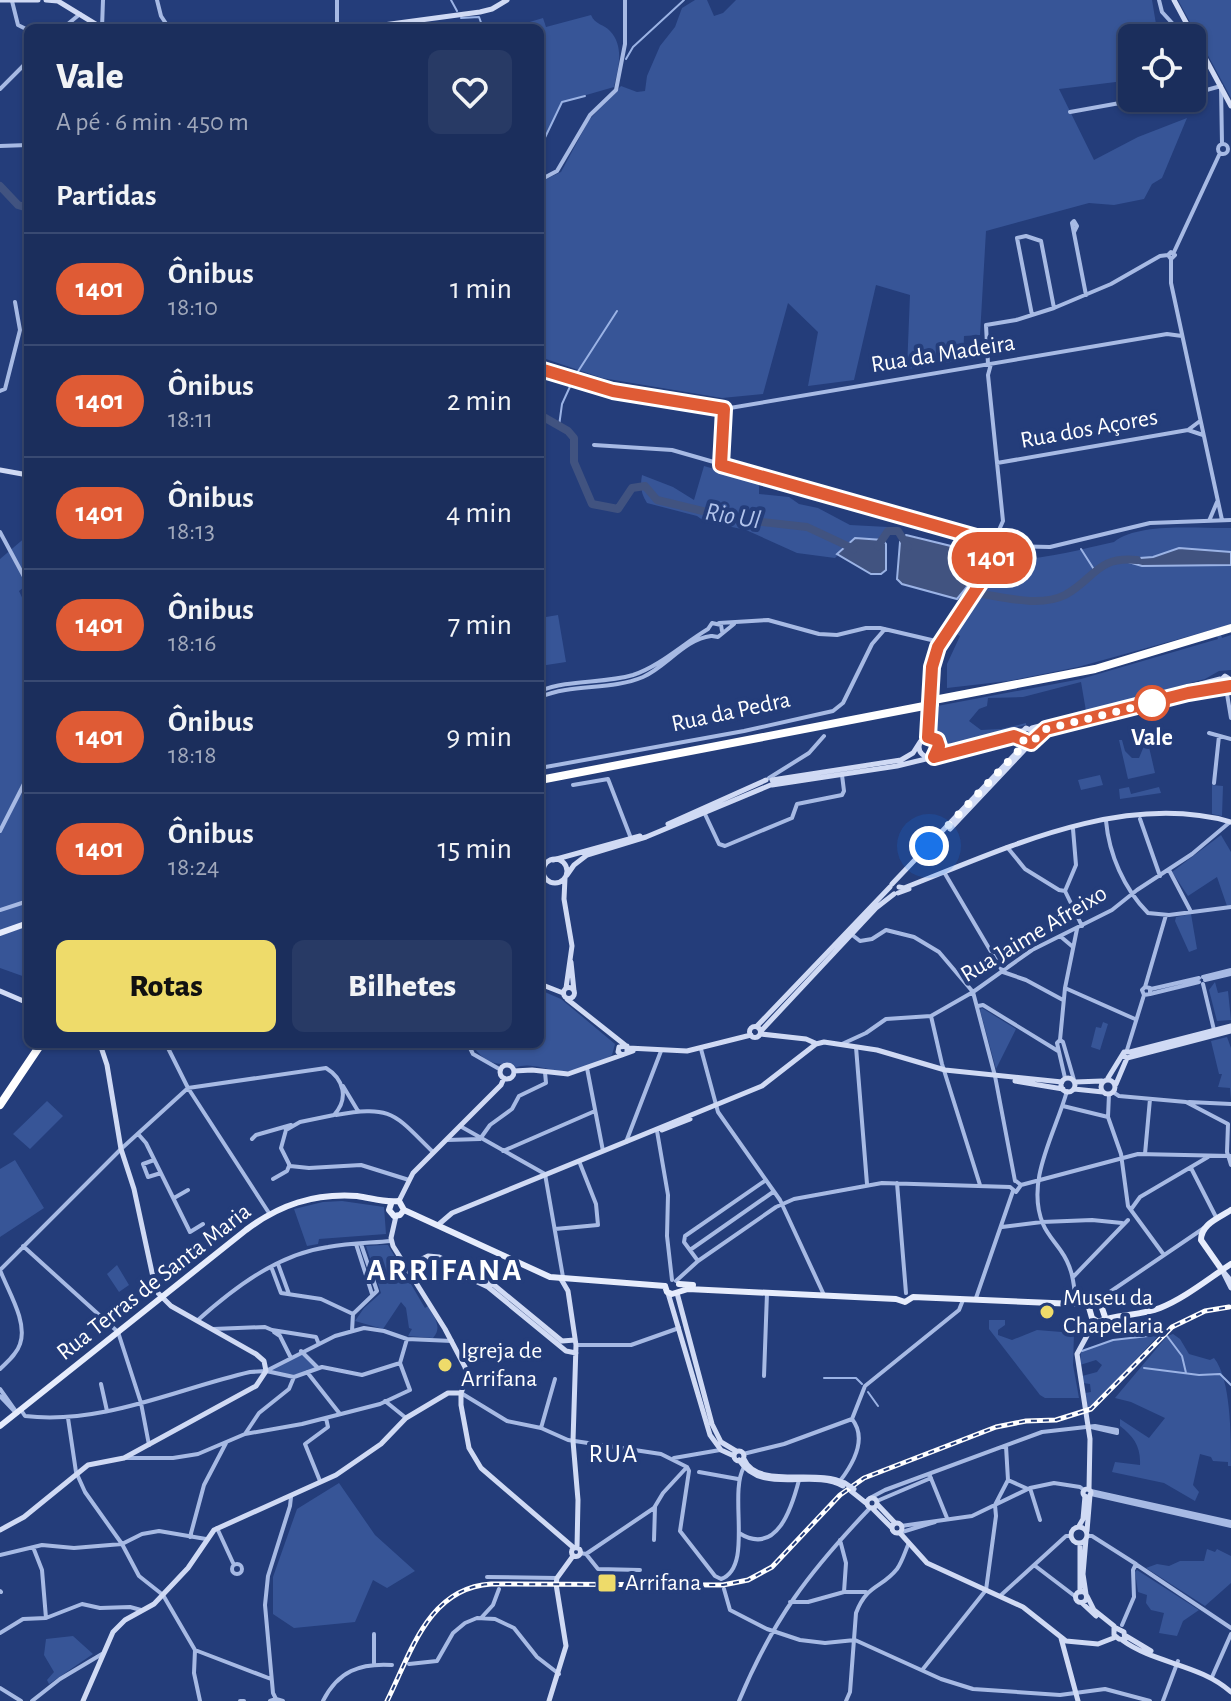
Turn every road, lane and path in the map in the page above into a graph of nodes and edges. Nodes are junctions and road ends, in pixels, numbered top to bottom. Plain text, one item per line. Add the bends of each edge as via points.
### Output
1 (0, 0) edge
2 (38, 0) edge
3 (46, 0) edge
4 (103, 0) edge
5 (157, 0) edge
6 (337, 0) edge
7 (507, 0) edge
8 (625, 0) edge
9 (1159, 0) edge
10 (1174, 0) edge
11 (12, 1) edge
12 (80, 14) junction
13 (431, 18) junction
14 (68, 24) edge
15 (95, 24) edge
16 (101, 24) edge
17 (166, 24) edge
18 (337, 24) edge
19 (389, 24) edge
20 (432, 24) edge
21 (1173, 24) dead end
22 (24, 28) edge
23 (24, 65) edge
24 (1221, 86) junction
25 (0, 89) edge
26 (1206, 90) edge
27 (1118, 103) edge
28 (1231, 106) edge
29 (1070, 112) dead end
30 (1222, 144) junction
31 (24, 145) edge
32 (0, 146) edge
33 (1229, 152) edge
34 (1220, 153) junction
35 (544, 178) edge
36 (1074, 232) dead end
37 (1171, 256) junction
38 (1086, 295) junction
39 (15, 302) dead end
40 (1054, 308) junction
41 (1032, 315) junction
42 (1180, 326) junction
43 (1167, 334) junction
44 (1182, 336) junction
45 (987, 364) junction
46 (544, 370) edge
47 (0, 391) edge
48 (724, 409) junction
49 (1200, 421) junction
50 (1188, 430) junction
51 (1203, 435) junction
52 (594, 445) dead end
53 (997, 463) junction
54 (721, 465) junction
55 (0, 470) edge
56 (24, 475) edge
57 (1217, 502) junction
58 (1222, 520) junction
59 (1231, 520) edge
60 (1209, 521) junction
61 (999, 530) junction
62 (0, 532) edge
63 (983, 539) junction
64 (1008, 546) junction
65 (992, 557) junction
66 (24, 577) edge
67 (719, 623) junction
68 (736, 623) junction
69 (708, 629) junction
70 (885, 629) junction
71 (1231, 630) edge
72 (722, 631) junction
73 (711, 636) junction
74 (940, 642) junction
75 (1228, 683) edge
76 (544, 692) edge
77 (544, 693) edge
78 (1231, 718) edge
79 (1031, 728) junction
80 (1209, 733) dead end
81 (824, 736) dead end
82 (1022, 736) junction
83 (1219, 736) junction
84 (928, 737) junction
85 (1231, 739) edge
86 (1033, 740) junction
87 (920, 742) junction
88 (938, 743) junction
89 (932, 758) junction
90 (544, 767) edge
91 (842, 775) junction
92 (544, 777) edge
93 (769, 782) junction
94 (1214, 783) dead end
95 (24, 784) edge
96 (573, 785) dead end
97 (704, 812) junction
98 (1158, 815) junction
99 (1140, 819) junction
100 (1106, 822) junction
101 (1230, 822) edge
102 (1073, 829) junction
103 (0, 831) edge
104 (632, 840) junction
105 (1008, 849) junction
106 (550, 861) junction
107 (544, 863) edge
108 (544, 870) edge
109 (1169, 870) junction
110 (944, 874) junction
111 (1160, 876) junction
112 (544, 877) edge
113 (566, 877) junction
114 (552, 883) junction
115 (895, 888) junction
116 (1065, 891) junction
117 (1133, 895) junction
118 (564, 899) junction
119 (24, 902) edge
120 (1231, 907) edge
121 (0, 910) edge
122 (1190, 910) junction
123 (1166, 915) junction
124 (24, 922) edge
125 (1080, 927) junction
126 (0, 931) edge
127 (851, 934) junction
128 (1060, 936) junction
129 (1073, 947) junction
130 (571, 961) junction
131 (1003, 972) junction
132 (1231, 972) edge
133 (1202, 980) junction
134 (544, 985) edge
135 (1065, 988) junction
136 (0, 991) edge
137 (1147, 991) junction
138 (973, 992) junction
139 (565, 993) junction
140 (574, 993) junction
141 (1063, 1000) junction
142 (24, 1001) edge
143 (978, 1006) junction
144 (581, 1008) junction
145 (931, 1016) junction
146 (1135, 1019) junction
147 (1231, 1029) edge
148 (759, 1030) junction
149 (1214, 1030) junction
150 (1060, 1040) junction
151 (842, 1044) junction
152 (813, 1045) junction
153 (856, 1047) junction
154 (36, 1048) edge
155 (101, 1048) edge
156 (168, 1048) edge
157 (470, 1048) edge
158 (701, 1049) junction
159 (622, 1051) junction
160 (661, 1051) junction
161 (1059, 1051) junction
162 (1127, 1055) junction
163 (1065, 1061) junction
164 (587, 1068) junction
165 (501, 1070) junction
166 (945, 1070) junction
167 (514, 1071) junction
168 (545, 1072) junction
169 (995, 1076) junction
170 (504, 1078) junction
171 (1105, 1080) junction
172 (1074, 1081) junction
173 (342, 1083) junction
174 (1115, 1085) junction
175 (1066, 1086) junction
176 (188, 1088) junction
177 (1108, 1093) junction
178 (1150, 1099) junction
179 (342, 1101) junction
180 (1186, 1102) junction
181 (0, 1103) edge
182 (1231, 1104) edge
183 (1063, 1106) junction
184 (716, 1107) junction
185 (358, 1111) junction
186 (595, 1111) junction
187 (334, 1115) junction
188 (1108, 1117) junction
189 (293, 1124) junction
190 (458, 1129) junction
191 (657, 1131) junction
192 (139, 1135) junction
193 (252, 1139) dead end
194 (466, 1139) junction
195 (480, 1139) junction
196 (447, 1140) junction
197 (626, 1142) junction
198 (121, 1149) junction
199 (503, 1151) junction
200 (603, 1151) junction
201 (433, 1152) junction
202 (1145, 1154) junction
203 (1230, 1156) edge
204 (1209, 1157) junction
205 (1122, 1159) junction
206 (154, 1160) junction
207 (579, 1161) junction
208 (1231, 1165) edge
209 (290, 1166) junction
210 (1191, 1167) junction
211 (161, 1173) junction
212 (545, 1174) junction
213 (273, 1179) dead end
214 (409, 1180) junction
215 (766, 1180) junction
216 (1015, 1181) junction
217 (1037, 1181) junction
218 (897, 1183) junction
219 (867, 1185) junction
220 (980, 1185) junction
221 (1021, 1185) junction
222 (1012, 1189) junction
223 (188, 1190) dead end
224 (774, 1192) junction
225 (174, 1198) junction
226 (395, 1203) junction
227 (782, 1204) junction
228 (1130, 1207) junction
229 (404, 1210) junction
230 (1231, 1210) edge
231 (269, 1213) junction
232 (396, 1216) junction
233 (1217, 1219) junction
234 (1139, 1220) junction
235 (1042, 1222) junction
236 (1125, 1222) junction
237 (203, 1224) dead end
238 (438, 1225) junction
239 (1002, 1227) junction
240 (1204, 1228) junction
241 (555, 1229) junction
242 (1190, 1238) junction
243 (1201, 1240) junction
244 (391, 1241) junction
245 (359, 1244) junction
246 (23, 1246) junction
247 (690, 1250) junction
248 (1164, 1255) junction
249 (698, 1261) junction
250 (278, 1264) junction
251 (1231, 1264) edge
252 (271, 1268) junction
253 (0, 1270) edge
254 (408, 1270) junction
255 (1222, 1270) junction
256 (1074, 1276) junction
257 (562, 1279) junction
258 (573, 1280) junction
259 (1231, 1281) edge
260 (677, 1286) junction
261 (1231, 1288) edge
262 (666, 1289) junction
263 (568, 1291) junction
264 (767, 1293) junction
265 (289, 1294) junction
266 (823, 1294) junction
267 (904, 1297) junction
268 (161, 1298) junction
269 (963, 1300) junction
270 (1098, 1300) junction
271 (975, 1301) junction
272 (1076, 1304) junction
273 (1088, 1304) junction
274 (353, 1314) junction
275 (1105, 1317) junction
276 (198, 1320) junction
277 (1095, 1321) junction
278 (679, 1328) junction
279 (213, 1329) junction
280 (445, 1329) junction
281 (272, 1330) junction
282 (352, 1331) junction
283 (118, 1332) junction
284 (407, 1339) junction
285 (435, 1341) junction
286 (452, 1341) junction
287 (318, 1342) dead end
288 (576, 1342) junction
289 (301, 1351) junction
290 (576, 1353) junction
291 (290, 1356) junction
292 (400, 1363) junction
293 (318, 1368) junction
294 (0, 1369) edge
295 (266, 1371) junction
296 (307, 1372) junction
297 (764, 1376) dead end
298 (294, 1377) junction
299 (555, 1379) dead end
300 (101, 1384) dead end
301 (0, 1389) edge
302 (461, 1393) junction
303 (0, 1396) edge
304 (385, 1401) junction
305 (141, 1403) junction
306 (19, 1411) junction
307 (107, 1411) junction
308 (340, 1414) junction
309 (68, 1418) junction
310 (326, 1418) junction
311 (406, 1418) junction
312 (852, 1419) junction
313 (0, 1426) edge
314 (1089, 1426) junction
315 (541, 1428) junction
316 (245, 1434) junction
317 (573, 1441) junction
318 (226, 1443) junction
319 (149, 1445) junction
320 (1006, 1446) junction
321 (721, 1450) junction
322 (739, 1456) junction
323 (124, 1458) junction
324 (671, 1459) junction
325 (687, 1467) junction
326 (744, 1467) junction
327 (76, 1472) junction
328 (699, 1472) dead end
329 (930, 1476) junction
330 (799, 1478) junction
331 (738, 1479) junction
332 (1008, 1480) junction
333 (321, 1482) junction
334 (842, 1483) junction
335 (1029, 1488) junction
336 (1088, 1492) junction
337 (291, 1497) junction
338 (871, 1503) junction
339 (995, 1505) junction
340 (655, 1507) junction
341 (947, 1518) junction
342 (1040, 1520) dead end
343 (1231, 1524) edge
344 (1079, 1527) junction
345 (217, 1528) junction
346 (898, 1528) junction
347 (0, 1530) edge
348 (739, 1533) junction
349 (1071, 1536) junction
350 (190, 1537) junction
351 (1085, 1538) junction
352 (206, 1539) junction
353 (654, 1540) dead end
354 (840, 1540) junction
355 (122, 1544) junction
356 (908, 1545) junction
357 (33, 1547) junction
358 (579, 1551) junction
359 (0, 1555) edge
360 (1136, 1564) junction
361 (234, 1565) dead end
362 (1034, 1565) junction
363 (640, 1570) dead end
364 (487, 1577) dead end
365 (557, 1578) junction
366 (499, 1589) dead end
367 (724, 1589) dead end
368 (986, 1590) junction
369 (844, 1592) junction
370 (866, 1592) junction
371 (163, 1595) junction
372 (1082, 1595) junction
373 (1000, 1596) junction
374 (790, 1602) junction
375 (142, 1610) junction
376 (46, 1618) junction
377 (481, 1618) junction
378 (1117, 1627) junction
379 (1231, 1628) edge
380 (772, 1630) junction
381 (0, 1633) edge
382 (374, 1634) dead end
383 (1231, 1634) edge
384 (1121, 1638) junction
385 (1064, 1639) junction
386 (855, 1640) junction
387 (195, 1650) junction
388 (102, 1654) junction
389 (1178, 1663) junction
390 (374, 1664) junction
391 (409, 1664) dead end
392 (392, 1665) dead end
393 (923, 1669) junction
394 (559, 1674) junction
395 (1212, 1676) junction
396 (271, 1679) junction
397 (0, 1688) edge
398 (1231, 1690) edge
399 (1077, 1698) edge
400 (273, 1700) edge
401 (21, 1701) edge
402 (32, 1701) edge
403 (83, 1701) edge
404 (200, 1701) edge
405 (283, 1701) edge
406 (323, 1701) edge
407 (549, 1701) edge
408 (739, 1701) edge
409 (846, 1701) edge
410 (1150, 1701) edge
411 (1163, 1701) edge

1 - 11 street
2 - 11 street
3 - 12 street
4 - 16 street
5 - 17 street
6 - 18 street
7 - 13 street via 480,12
8 - 35 street via 625,44 616,90 590,115 557,171
9 - 21 street
10 - 24 street
11 - 22 street via 18,25
12 - 14 street
12 - 15 street
13 - 19 street
13 - 20 street
23 - 25 street
24 - 26 street
24 - 28 street
24 - 30 street
27 - 29 street
30 - 33 street
30 - 34 street
31 - 32 street
33 - 34 street
34 - 37 street
36 - 38 street
37 - 38 street
37 - 42 street
38 - 40 street
39 - 47 street via 20,330 5,389
40 - 41 street
40 - 41 street via 1041,241 1017,238
41 - 45 street via 986,325
42 - 43 street, Rua da Madeira
42 - 44 street
43 - 44 street, Rua da Madeira
43 - 45 street, Rua da Madeira
44 - 49 street
45 - 48 street, Rua da Madeira
45 - 53 street
46 - 48 street, Rua da Madeira via 642,397
48 - 54 street
49 - 50 street, Rua dos Açores
49 - 51 street
50 - 51 street, Rua dos Açores
50 - 53 street, Rua dos Açores
51 - 57 street
52 - 54 street via 672,450
53 - 61 street via 1003,521
54 - 63 street
55 - 56 street
57 - 58 street
57 - 60 street
58 - 59 street
58 - 60 street
60 - 64 street via 1150,523 1050,547
61 - 63 street
61 - 64 street
62 - 66 street
63 - 65 street
64 - 65 street
65 - 74 street via 991,567
67 - 68 street
67 - 69 street
67 - 72 street
68 - 70 street via 768,620 837,635
68 - 72 street
69 - 73 street
69 - 76 street via 634,674 567,683
70 - 74 street
70 - 90 street, Rua da Pedra via 843,703 833,711
71 - 92 highway via 1095,672
72 - 73 street
73 - 77 street via 643,677
74 - 84 street via 932,667
75 - 78 street
75 - 79 street
75 - 86 street via 1046,729
79 - 82 street
79 - 86 street via 1036,733
80 - 83 street
81 - 93 street
82 - 86 street
82 - 88 street via 947,748
82 - 89 street
82 - 115 street via 1021,748
83 - 85 street
83 - 94 street
84 - 87 street
84 - 88 street
86 - 115 street
87 - 89 street via 919,752
87 - 93 street via 901,760
88 - 89 street
89 - 91 street
91 - 93 street
91 - 97 street via 842,795 797,804 792,818 725,846 719,844
93 - 97 street
93 - 104 street
95 - 103 street
96 - 104 street via 608,779
97 - 104 street
98 - 99 street
98 - 100 street
98 - 101 street via 1191,813
99 - 100 street
99 - 111 street
100 - 102 street
100 - 105 street via 1062,828
100 - 117 street via 1112,855
101 - 109 street, Rua Jaime Afreixo
102 - 105 street
102 - 116 street via 1076,865
104 - 106 street
104 - 113 street via 587,855
105 - 110 street
105 - 116 street via 1025,869
106 - 107 street
106 - 108 street
106 - 113 street via 564,863
109 - 111 street, Rua Jaime Afreixo
109 - 122 street
110 - 115 street
110 - 131 street
111 - 117 street, Rua Jaime Afreixo
112 - 114 street
113 - 114 street
113 - 118 street
114 - 118 street
115 - 127 street
115 - 148 street
116 - 125 street
117 - 123 street via 1148,913
117 - 125 street, Rua Jaime Afreixo
118 - 130 street
119 - 121 street
120 - 122 street
122 - 123 street
123 - 137 street
124 - 126 main road
125 - 128 street, Rua Jaime Afreixo
125 - 129 street
127 - 138 street via 860,941 886,930 914,937 939,952
127 - 148 street
128 - 129 street
128 - 131 street, Rua Jaime Afreixo
129 - 135 street
130 - 139 street
130 - 140 street
131 - 138 street, Rua Jaime Afreixo
131 - 141 street
132 - 133 street
133 - 137 street
133 - 149 street
134 - 139 street
135 - 141 street
135 - 146 street
136 - 142 street
137 - 146 street
138 - 143 street
138 - 145 street, Rua Jaime Afreixo
139 - 140 street
139 - 140 street
139 - 144 street
140 - 144 street
141 - 150 street
143 - 161 street
143 - 169 street
144 - 159 street
145 - 151 street, Rua Jaime Afreixo via 886,1019
145 - 166 street
146 - 162 street
147 - 149 street
147 - 162 street
148 - 152 street
148 - 158 street
149 - 162 street
150 - 161 street
150 - 163 street
151 - 152 street
151 - 153 street
152 - 184 street via 771,1085
153 - 166 street
153 - 219 street
154 - 181 highway
155 - 198 street
156 - 176 street
157 - 165 street
158 - 160 street
158 - 184 street
159 - 160 street
159 - 164 street
160 - 197 street
161 - 163 street
162 - 171 street
162 - 174 street
163 - 172 street
163 - 175 street
164 - 168 street via 568,1074
164 - 186 street
165 - 167 street via 508,1065
165 - 170 street
166 - 169 street
166 - 220 street
167 - 168 street
167 - 170 street
168 - 195 street via 546,1083 519,1096
169 - 175 street
169 - 216 street
170 - 190 street
171 - 172 street
171 - 174 street
171 - 177 street via 1101,1087
172 - 175 street
172 - 175 street
173 - 176 street via 326,1068 315,1068
173 - 179 street
173 - 185 street
174 - 177 street
175 - 177 street
175 - 183 street
176 - 192 street
176 - 231 street
177 - 178 street
177 - 188 street
178 - 180 street
178 - 202 street
179 - 185 street
179 - 187 street
180 - 182 street
180 - 203 street via 1228,1124
183 - 188 street
183 - 217 street
184 - 191 street
184 - 197 street
184 - 215 street
185 - 187 street
185 - 201 street via 392,1114
186 - 199 street
186 - 200 street
187 - 189 street
188 - 205 street
189 - 193 street
189 - 209 street via 281,1148
190 - 194 street
190 - 195 street
190 - 196 street
191 - 197 street
191 - 260 street
192 - 198 street
192 - 206 street
194 - 195 street
194 - 196 street
195 - 199 street
196 - 201 street
197 - 200 street
198 - 246 street
198 - 268 street
199 - 212 street
200 - 207 street
201 - 214 street
202 - 204 street
202 - 205 street
203 - 204 street
203 - 208 street
204 - 210 street
205 - 217 street
205 - 228 street
206 - 211 street
206 - 211 street via 143,1164 148,1177
207 - 212 street
207 - 241 street via 596,1204 598,1225
209 - 213 street
209 - 214 street via 361,1165
210 - 228 street
210 - 233 street
211 - 225 street
212 - 238 street via 452,1213
212 - 241 street
214 - 226 street
215 - 224 street
215 - 247 street via 685,1236
216 - 221 street
216 - 222 street
217 - 221 street
217 - 235 street
218 - 219 street
218 - 220 street
218 - 267 street
219 - 227 street
220 - 222 street
221 - 222 street
222 - 239 street
223 - 225 street
224 - 227 street
224 - 247 street
225 - 237 street via 190,1232
226 - 229 main road
226 - 231 main road, Rua Terras de Santa Maria via 328,1196
226 - 232 main road via 389,1210
227 - 249 street
227 - 266 street
228 - 234 street
228 - 236 street
229 - 232 main road
229 - 238 main road
230 - 233 main road
231 - 268 main road, Rua Terras de Santa Maria
232 - 244 street
233 - 240 main road
234 - 236 street
234 - 248 street
235 - 236 street
235 - 239 street
235 - 256 street
236 - 256 street
238 - 257 main road via 536,1273
239 - 271 street
240 - 242 street
240 - 243 main road
241 - 257 street
242 - 243 street
242 - 248 street
243 - 255 main road
244 - 245 street
244 - 254 street
245 - 250 street via 326,1247
245 - 274 street via 374,1293
246 - 253 street
246 - 283 street
247 - 249 street
248 - 270 street
249 - 260 street
250 - 252 street
250 - 265 street
251 - 255 main road
252 - 265 street via 281,1293
252 - 276 street via 236,1287
253 - 294 street via 22,1335 19,1348
254 - 280 street
254 - 288 street via 428,1256 439,1257 494,1285 562,1341
254 - 290 street via 439,1263 488,1287 566,1351
255 - 259 street
255 - 261 street
255 - 275 main road via 1160,1308
256 - 272 street
257 - 258 main road
257 - 263 street
258 - 262 main road
258 - 263 street
260 - 262 main road
260 - 262 main road
260 - 264 main road
260 - 266 main road
260 - 322 street via 712,1424 721,1442
262 - 278 street
263 - 288 street
264 - 266 main road
264 - 297 street
265 - 274 street via 321,1299
266 - 267 main road
267 - 269 main road
268 - 276 street
268 - 283 main road, Rua Terras de Santa Maria
269 - 271 main road
269 - 312 street via 959,1310 865,1386
270 - 273 main road
270 - 275 main road
271 - 272 main road
272 - 273 main road
273 - 277 main road
274 - 282 street
275 - 277 main road
276 - 279 street
277 - 314 street via 1077,1354
278 - 288 street via 631,1345
278 - 321 street via 710,1435
279 - 281 street
279 - 295 street via 261,1357
280 - 285 street
280 - 286 street
281 - 287 street via 316,1337
281 - 291 street
282 - 284 street via 364,1328
282 - 289 street
283 - 305 street
283 - 306 main road, Rua Terras de Santa Maria
284 - 285 street
284 - 292 street
285 - 286 street
286 - 302 street via 467,1374
288 - 290 street
289 - 291 street
289 - 293 street
290 - 317 street
291 - 295 street
292 - 293 street via 362,1375
292 - 304 street via 410,1390
293 - 296 street
295 - 298 street
295 - 305 street
295 - 319 street via 256,1386
296 - 298 street
296 - 308 street
298 - 316 street via 289,1389 259,1413
299 - 315 street
300 - 307 street
301 - 306 street
302 - 311 street via 451,1392
302 - 315 street via 507,1421
302 - 358 street via 473,1458
303 - 306 street
304 - 308 street
304 - 311 street
305 - 307 street
305 - 319 street
306 - 309 street via 25,1416
306 - 313 main road, Rua Terras de Santa Maria
307 - 309 street
308 - 310 street
309 - 327 street
310 - 316 street
310 - 333 street via 328,1427 305,1444
311 - 333 street via 381,1444
312 - 322 street
312 - 334 street via 859,1444
314 - 314 street via 1095,1429 1117,1433 1117,1430
314 - 320 street via 1042,1432
314 - 336 street
315 - 317 street
316 - 318 street
317 - 324 street
317 - 358 street
318 - 323 street via 185,1457
318 - 350 street via 204,1485
319 - 323 street
320 - 329 street
320 - 332 street
321 - 322 street
321 - 324 street
322 - 326 street
322 - 330 street via 759,1473
323 - 327 street via 93,1462
324 - 325 street
325 - 340 street
325 - 348 street via 680,1531 715,1576 722,1579 729,1573
326 - 330 street via 764,1479
326 - 331 street
327 - 347 street via 24,1517
327 - 355 street
328 - 331 street
329 - 338 street
329 - 341 street
330 - 334 street
330 - 348 street via 779,1529 758,1538
331 - 348 street
332 - 335 street
332 - 339 street
333 - 337 street
334 - 338 street, bridge
335 - 336 street via 1054,1483
335 - 339 street
335 - 342 street
336 - 343 street
336 - 344 street
336 - 351 street
337 - 345 street
337 - 396 street via 268,1576 265,1623
338 - 346 street
338 - 354 street
339 - 341 street via 972,1516
339 - 368 street
340 - 353 street
340 - 358 street
341 - 346 street
344 - 349 street
344 - 351 street
345 - 352 street
345 - 361 street
346 - 356 street
349 - 351 street
349 - 362 street
350 - 352 street
350 - 355 street via 159,1531
351 - 360 street via 1092,1536
351 - 372 street
352 - 371 street
354 - 369 street via 846,1563
354 - 374 street
355 - 357 street
355 - 371 street via 139,1576
356 - 368 street via 927,1563
356 - 370 street via 895,1571
357 - 359 street
357 - 376 street via 42,1570
358 - 363 street via 598,1569
358 - 365 street via 571,1551 573,1556
360 - 378 street via 1134,1597
360 - 379 street
362 - 372 street
362 - 373 street
364 - 365 street
365 - 394 street via 566,1646
366 - 377 street
367 - 380 street via 730,1610
368 - 373 street
368 - 393 street
369 - 370 street
369 - 374 street
370 - 386 street via 856,1613
371 - 375 street
371 - 387 street
372 - 378 street
372 - 378 street via 1078,1602
373 - 385 street
374 - 380 street
375 - 376 street via 82,1604
375 - 388 street via 113,1632
376 - 381 street via 23,1619
377 - 391 street via 453,1633 437,1661
377 - 394 street via 514,1628
378 - 384 street
378 - 384 street
380 - 386 street via 812,1643
380 - 408 street
382 - 390 street
383 - 395 street
384 - 385 street via 1098,1644
384 - 389 street
385 - 399 street
386 - 393 street
386 - 409 street
387 - 396 street
387 - 404 street
388 - 402 street
388 - 403 street
389 - 395 street
389 - 411 street
390 - 392 street
390 - 406 street via 352,1668 338,1678
393 - 399 street via 973,1689
394 - 407 street
395 - 398 street
396 - 400 street
397 - 401 street
399 - 410 street via 1105,1689
400 - 405 street

